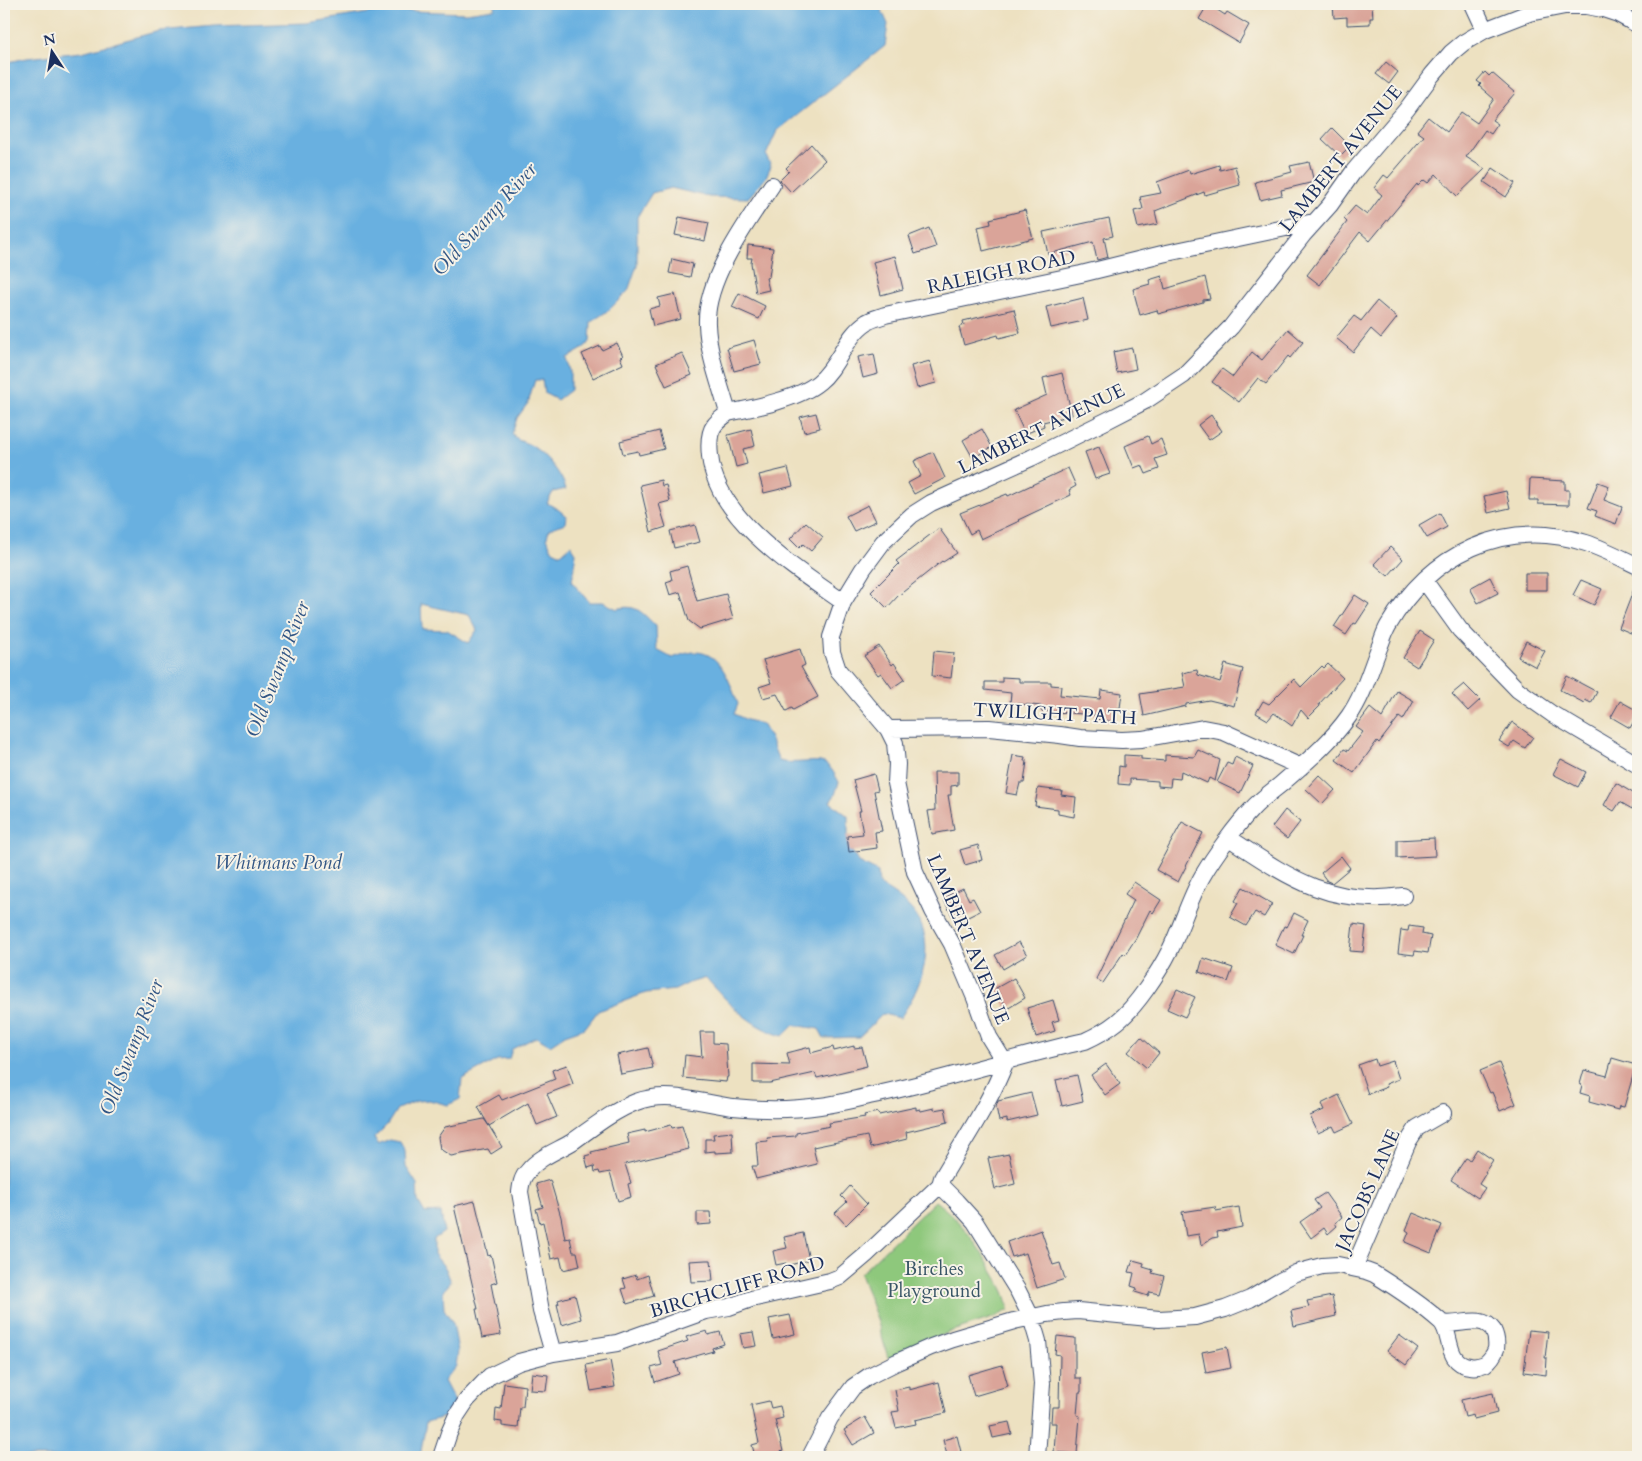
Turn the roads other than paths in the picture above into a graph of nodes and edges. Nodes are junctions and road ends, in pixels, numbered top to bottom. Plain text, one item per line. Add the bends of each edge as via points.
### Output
1 (1473, 4) edge
2 (1638, 25) edge
3 (1485, 30) junction
4 (772, 185) dead end
5 (1314, 222) junction
6 (728, 413) junction
7 (1638, 566) edge
8 (1424, 580) junction
9 (843, 602) junction
10 (888, 729) junction
11 (1638, 765) edge
12 (1301, 767) junction
13 (1229, 838) junction
14 (1403, 896) dead end
15 (1005, 1062) junction
16 (1442, 1113) dead end
17 (940, 1185) junction
18 (1354, 1268) junction
19 (1031, 1317) junction
20 (1442, 1322) dead end
21 (553, 1353) junction
22 (441, 1457) edge
23 (810, 1457) edge
24 (1037, 1457) edge

1 - 3 street
2 - 3 street, LAMBERT AVENUE via 1603,9 1566,6 1529,13
3 - 5 street, LAMBERT AVENUE via 1451,53
4 - 6 street via 733,244 707,308 710,348
5 - 6 street, RALEIGH ROAD via 885,315 867,322 852,336 832,370 818,383 766,405
5 - 9 street, LAMBERT AVENUE via 1231,328 1184,375 1108,420 912,515 883,542
6 - 9 street via 713,427 708,444 719,488 730,507 789,564
7 - 8 street via 1585,543 1539,534 1480,543 1456,554
8 - 11 street via 1460,630 1518,690
8 - 12 street via 1386,628 1350,714 1334,735
9 - 10 street, LAMBERT AVENUE via 831,637 838,670
10 - 12 street, TWILIGHT PATH via 989,728 1122,740 1203,728 1224,732
10 - 15 street, LAMBERT AVENUE via 895,743 896,783 915,872 952,944 989,1037
12 - 13 street via 1252,809
13 - 14 street via 1281,872 1308,885 1348,897
13 - 15 street via 1203,875 1169,952 1148,988 1119,1021 1085,1042
15 - 17 street, BIRCHCLIFF ROAD via 999,1079
15 - 21 street via 911,1088 822,1106 766,1110 683,1098 636,1102 538,1161 522,1180 520,1192 541,1311
16 - 18 street, JACOBS LANE via 1417,1128 1408,1142
17 - 19 street via 974,1222
17 - 21 street, BIRCHCLIFF ROAD via 840,1277 706,1311 617,1343
18 - 19 street via 1338,1265 1308,1268 1250,1300 1195,1317 1159,1319 1078,1311
18 - 20 street via 1374,1274
19 - 23 street via 931,1347 869,1376 853,1387 834,1413
19 - 24 street via 1038,1341 1042,1384
21 - 22 street, BIRCHCLIFF ROAD via 519,1362 490,1376 457,1415

